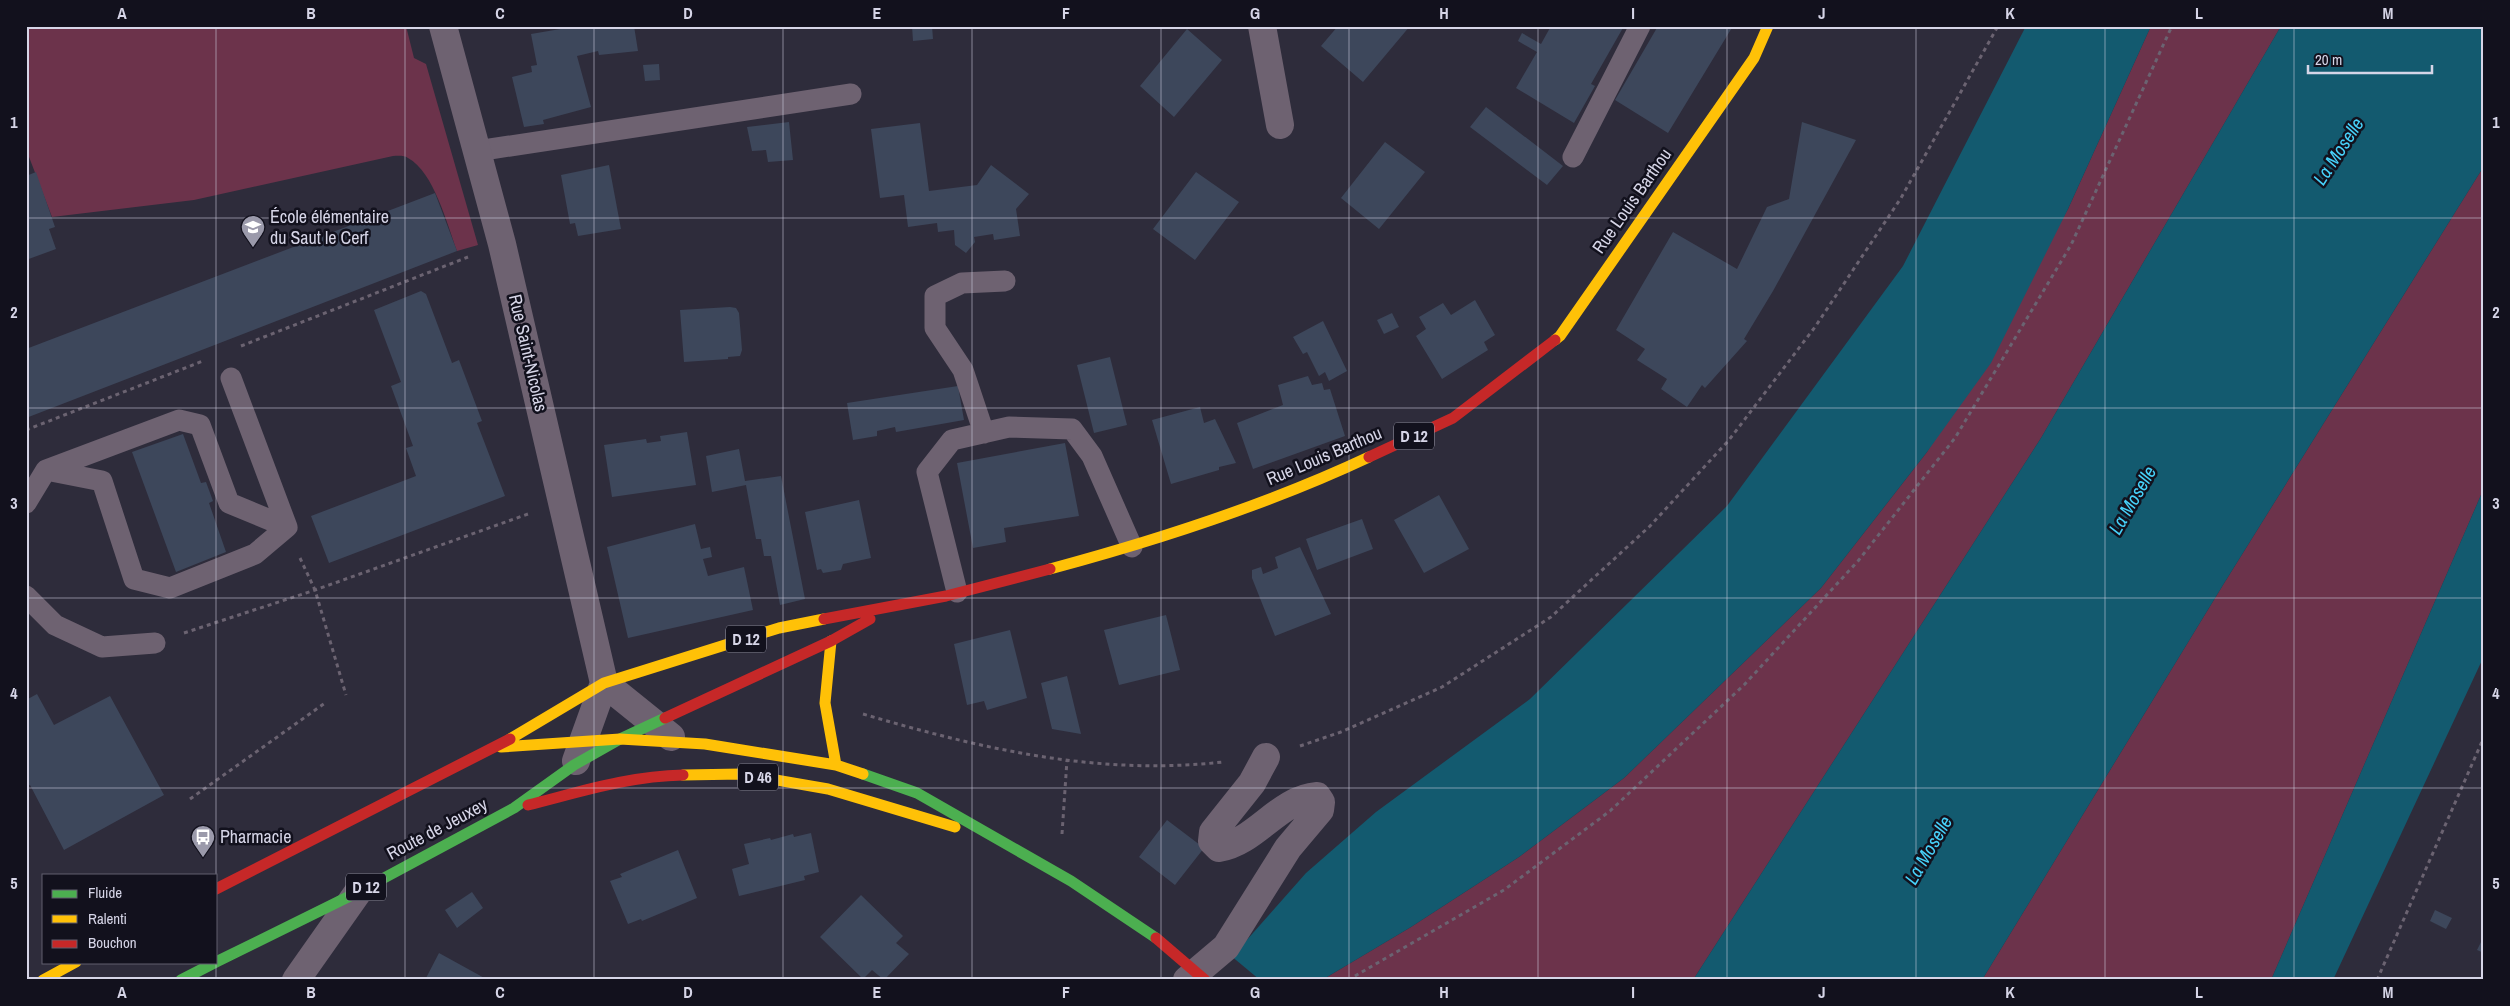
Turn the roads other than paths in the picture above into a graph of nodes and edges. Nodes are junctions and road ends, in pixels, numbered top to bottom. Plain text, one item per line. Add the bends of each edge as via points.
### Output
1 (443, 26) edge
2 (1262, 26) edge
3 (1640, 26) edge
4 (1768, 26) edge
5 (851, 94) dead end
6 (1280, 125) dead end
7 (476, 151) junction
8 (1573, 157) dead end
9 (1005, 281) dead end
10 (231, 378) dead end
11 (984, 433) junction
12 (46, 470) junction
13 (26, 502) edge
14 (286, 527) junction
15 (1132, 547) junction
16 (957, 592) junction
17 (26, 596) edge
18 (891, 608) junction
19 (831, 641) junction
20 (155, 643) road end
21 (604, 683) junction
22 (655, 723) junction
23 (620, 739) junction
24 (677, 742) junction
25 (494, 748) junction
26 (579, 753) junction
27 (1266, 757) road end
28 (836, 766) junction
29 (514, 808) junction
30 (998, 841) junction
31 (218, 889) edge
32 (358, 892) junction
33 (218, 961) edge
34 (72, 964) edge
35 (212, 964) edge
36 (43, 980) edge
37 (181, 980) edge
38 (296, 980) edge
39 (1188, 980) edge
40 (1205, 980) edge

1 - 7 street, Rue Saint-Nicolas
2 - 6 street
3 - 8 lane
4 - 15 main road, Rue Louis Barthou / D 12 via 1754,58 1560,336 1453,418 1318,480
5 - 7 lane
7 - 21 street, Rue Saint-Nicolas via 502,244
9 - 11 lane via 962,282 935,296 935,328 963,370
10 - 14 lane
11 - 15 lane via 1009,427 1072,430 1092,456
11 - 16 lane via 952,440 927,472
12 - 13 lane
12 - 14 lane via 178,420 200,425 229,503
12 - 14 lane via 102,481 134,579 170,588 255,554
15 - 16 main road, Rue Louis Barthou / D 12
16 - 18 main road, Rue Louis Barthou / D 12
17 - 20 lane via 55,625 102,648
18 - 19 main road, Rue Louis Barthou / D 12
18 - 21 main road, Rue Louis Barthou / D 12 via 779,628
19 - 22 main road, Rue Louis Barthou / D 12
19 - 28 main road via 825,703
21 - 22 street
21 - 25 main road, D 12
21 - 26 street
22 - 23 main road, D 12
22 - 24 street
23 - 24 main road, D 46
23 - 26 main road, D 12
23 - 26 main road, D 46
24 - 28 main road, D 46
25 - 26 main road, D 46
25 - 31 main road, D 12
26 - 29 main road, D 12
27 - 39 street via 1252,783 1213,832 1212,841 1219,848 1232,846 1308,796 1317,796 1321,802 1320,810 1288,848 1226,947
28 - 30 main road, D 46 via 917,793
29 - 30 main road, D 46 via 651,776 742,774 828,789
29 - 32 main road, Route de Jeuxey / D 12
30 - 40 main road, D 46, bridge via 1060,875 1156,938
32 - 33 main road, Route de Jeuxey / D 12
32 - 38 street
34 - 36 main road
35 - 37 main road, Route de Jeuxey / D 12

